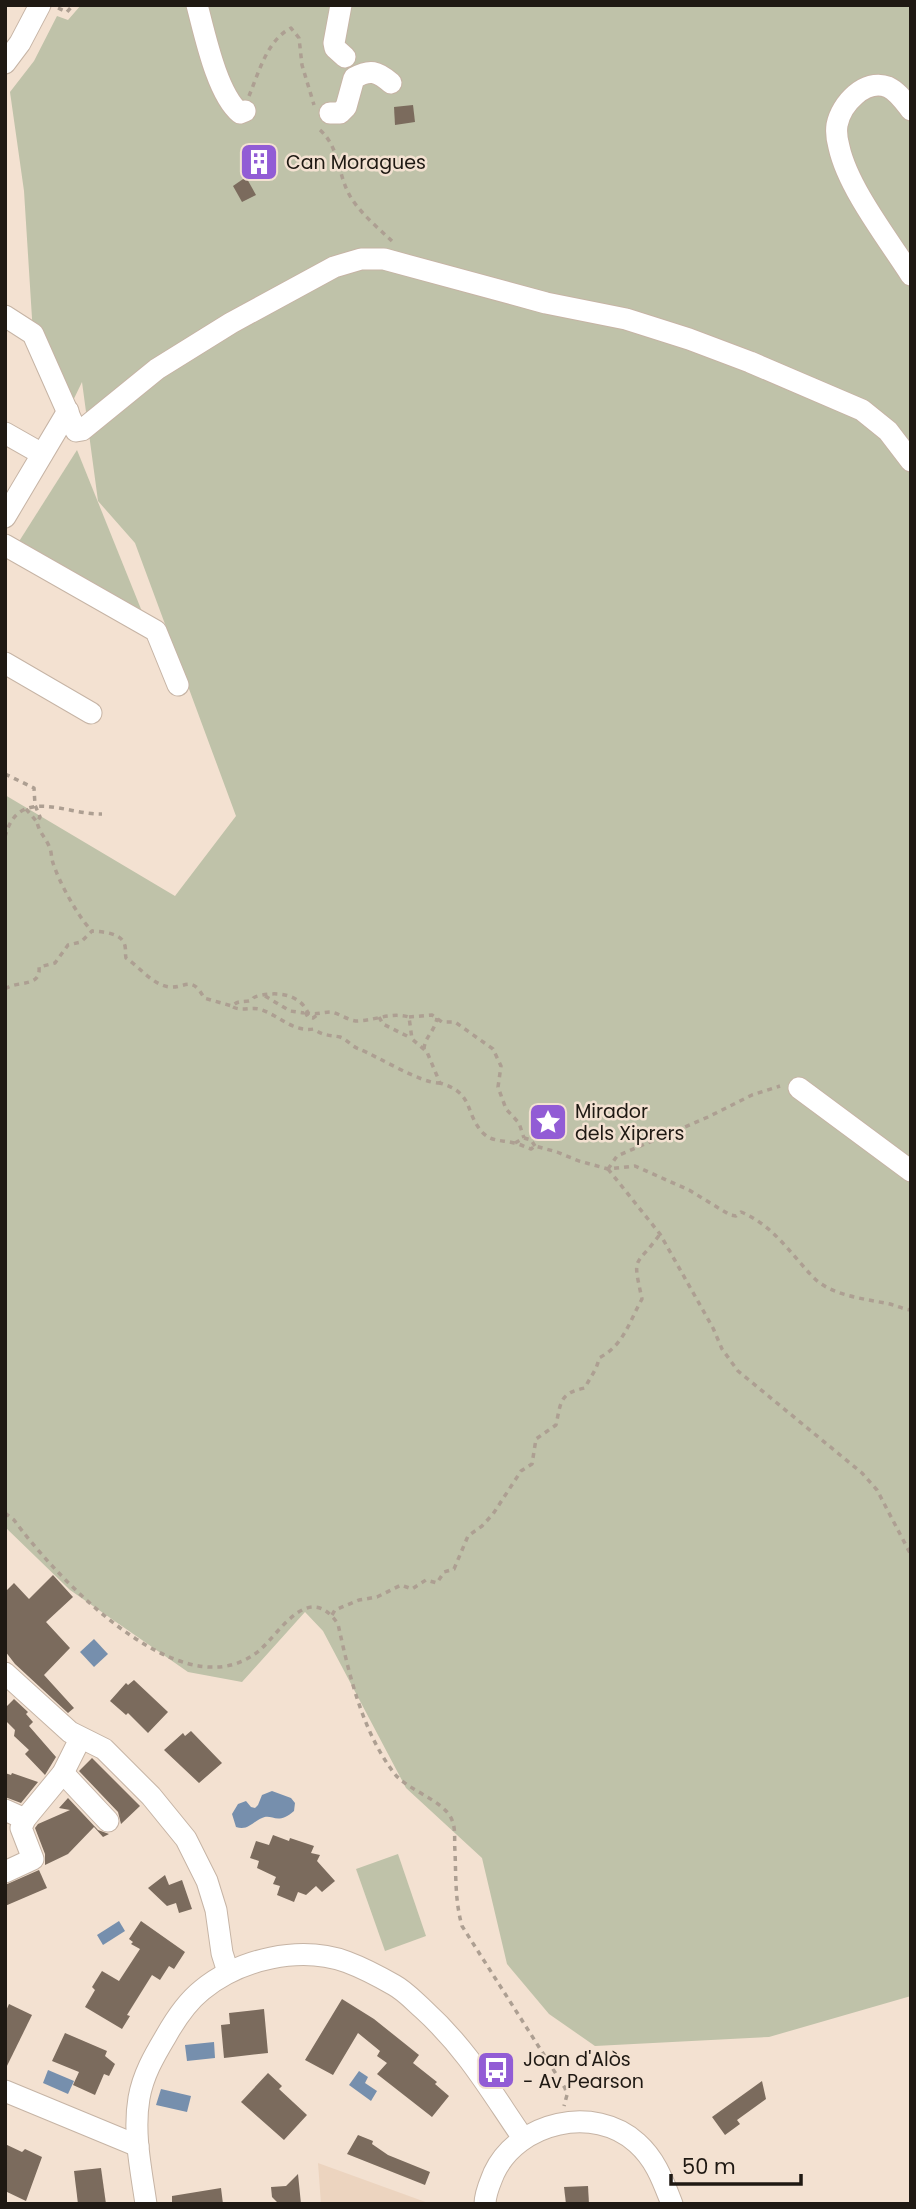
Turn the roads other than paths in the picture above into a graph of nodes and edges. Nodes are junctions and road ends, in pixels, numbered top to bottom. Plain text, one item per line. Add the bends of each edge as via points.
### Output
1 (40, 5) edge
2 (197, 5) edge
3 (341, 5) edge
4 (13, 39) edge
5 (345, 57) dead end
6 (5, 62) edge
7 (391, 83) dead end
8 (911, 110) edge
9 (245, 111) road end
10 (322, 119) road end
11 (911, 275) edge
12 (5, 316) edge
13 (72, 421) junction
14 (5, 433) edge
15 (42, 454) junction
16 (911, 461) edge
17 (5, 517) edge
18 (5, 545) edge
19 (5, 663) edge
20 (178, 685) dead end
21 (91, 713) dead end
22 (799, 1088) road end
23 (911, 1171) edge
24 (5, 1673) edge
25 (80, 1739) junction
26 (63, 1773) junction
27 (5, 1810) edge
28 (25, 1819) junction
29 (108, 1821) dead end
30 (5, 1872) edge
31 (228, 1972) junction
32 (5, 2091) edge
33 (523, 2138) junction
34 (138, 2147) junction
35 (146, 2204) edge
36 (485, 2204) edge
37 (672, 2204) edge

1 - 4 street
2 - 9 street via 231,106 240,113
3 - 5 street via 334,43
4 - 6 street
7 - 10 street via 379,73 367,71 354,78 346,107
8 - 11 street via 888,87 866,87 842,110 837,133 855,186
12 - 13 street via 33,334
13 - 15 street
13 - 16 street via 82,430 156,369 231,323 334,267 373,258 626,319 750,362 862,410 888,431
14 - 15 street
15 - 17 street
18 - 20 street via 156,631
19 - 21 street
22 - 23 street
24 - 25 street
25 - 26 street
25 - 31 street via 104,1749 186,1839 210,1890
26 - 28 street
26 - 29 street
27 - 28 street
28 - 30 street via 21,1828 33,1859
31 - 33 street via 261,1960 306,1955 346,1962 397,1986 446,2031 484,2077
31 - 34 street via 183,2011 150,2062 139,2098
32 - 34 street
33 - 36 street via 499,2162
33 - 37 street via 561,2123 592,2122 616,2130 636,2142 656,2164
34 - 35 street

